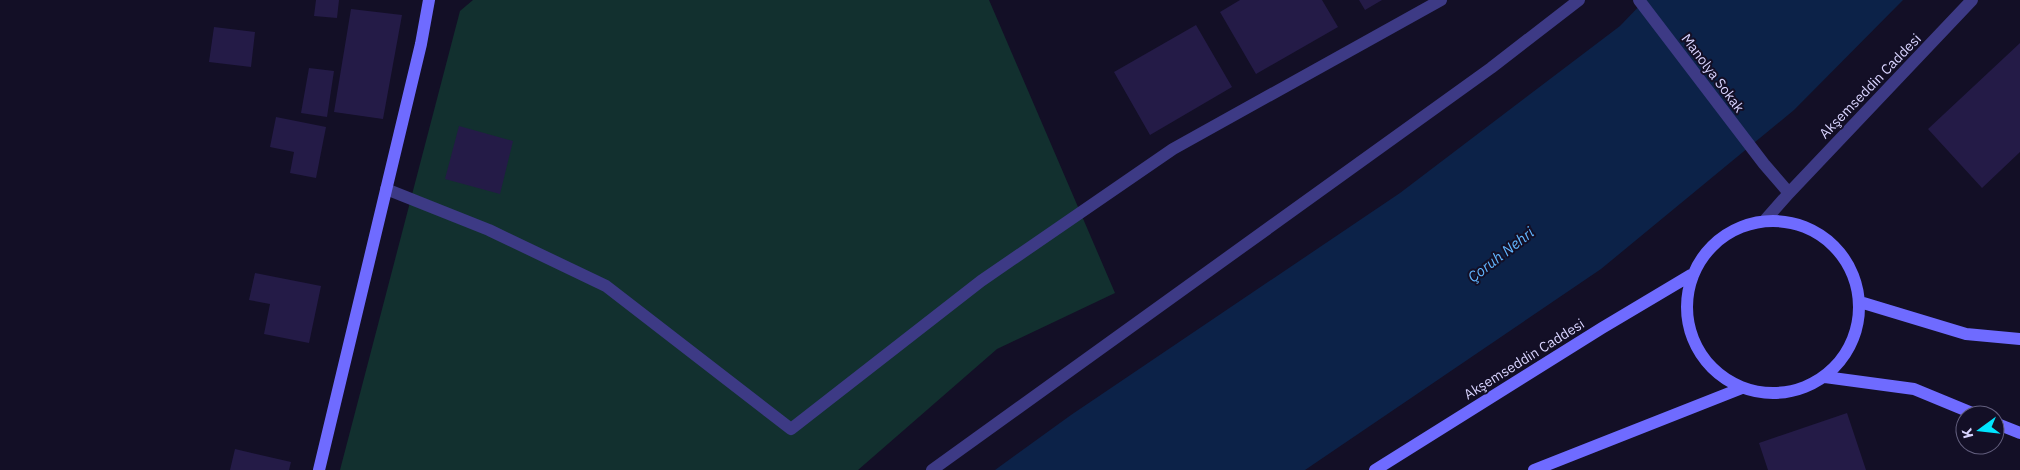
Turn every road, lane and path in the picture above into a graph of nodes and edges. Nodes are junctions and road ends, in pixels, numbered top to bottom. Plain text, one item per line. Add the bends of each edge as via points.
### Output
1 (430, 0) edge
2 (1442, 0) edge
3 (1579, 0) edge
4 (1639, 0) edge
5 (1972, 0) edge
6 (386, 189) junction
7 (1789, 193) junction
8 (1766, 219) junction
9 (1691, 275) junction
10 (1860, 302) junction
11 (2020, 339) edge
12 (1824, 377) junction
13 (1742, 388) junction
14 (1955, 406) edge
15 (2005, 427) edge
16 (2020, 433) edge
17 (319, 470) edge
18 (932, 470) edge
19 (1375, 470) edge
20 (1534, 470) edge

1 - 6 street
2 - 6 street via 1173,149 981,281 792,429 606,286 489,230
3 - 18 street via 1491,68
4 - 7 street, Manolya Sokak
5 - 7 street, Akşemseddin Caddesi
6 - 17 street
7 - 8 street, Akşemseddin Caddesi
8 - 9 street, Akşemseddin Caddesi via 1734,228 1708,247
8 - 10 street, Akşemseddin Caddesi via 1800,224 1830,241 1851,269
9 - 13 street, Akşemseddin Caddesi via 1685,309 1693,343 1713,370
9 - 19 street, Akşemseddin Caddesi
10 - 11 street via 1966,334
10 - 12 street, Akşemseddin Caddesi via 1856,331 1844,356
12 - 13 street, Akşemseddin Caddesi via 1798,390 1770,394
12 - 14 street via 1914,388
13 - 20 street
15 - 16 street

